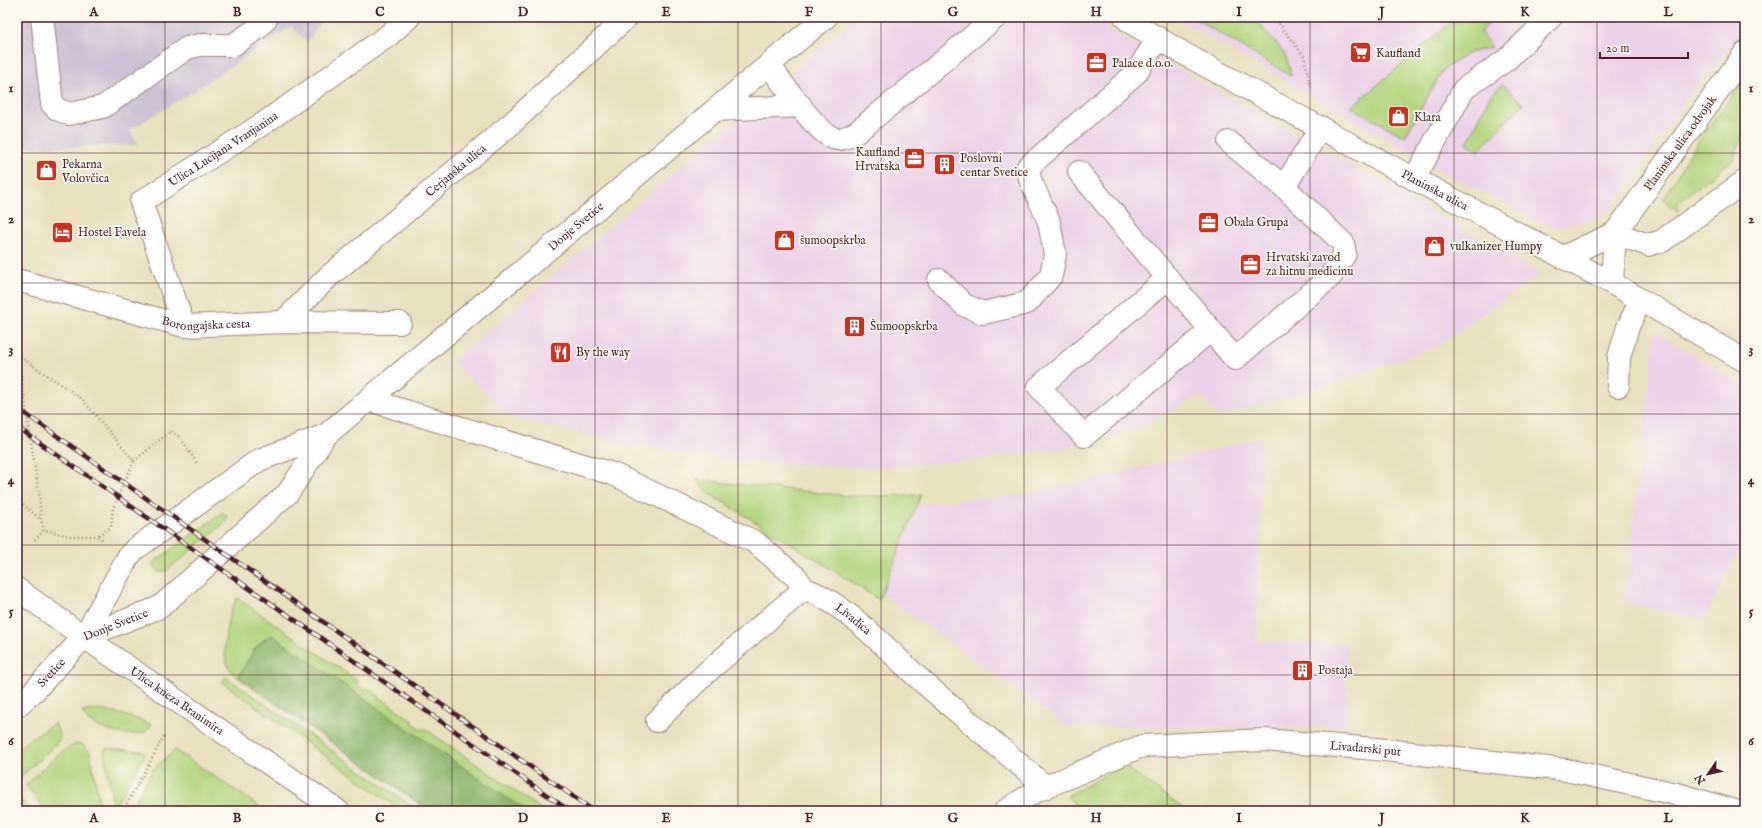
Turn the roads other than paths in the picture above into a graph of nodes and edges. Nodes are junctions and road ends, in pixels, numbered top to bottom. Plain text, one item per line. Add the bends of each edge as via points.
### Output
1 (42, 17) edge
2 (267, 17) edge
3 (409, 17) edge
4 (627, 17) edge
5 (826, 17) edge
6 (996, 17) edge
7 (1125, 17) edge
8 (1551, 17) edge
9 (1158, 38) junction
10 (1745, 53) edge
11 (769, 65) junction
12 (801, 106) junction
13 (715, 110) junction
14 (1321, 127) junction
15 (1229, 142) dead end
16 (1079, 172) dead end
17 (1414, 179) junction
18 (1745, 181) edge
19 (1284, 186) junction
20 (1614, 233) junction
21 (1563, 257) junction
22 (1168, 278) junction
23 (17, 280) edge
24 (939, 280) dead end
25 (1612, 283) junction
26 (1640, 301) junction
27 (283, 322) junction
28 (400, 323) dead end
29 (184, 326) junction
30 (1211, 330) junction
31 (1745, 361) edge
32 (1618, 386) dead end
33 (369, 400) junction
34 (326, 435) junction
35 (17, 589) edge
36 (804, 589) junction
37 (84, 637) junction
38 (17, 706) edge
39 (656, 721) dead end
40 (1046, 787) junction
41 (338, 811) edge
42 (1005, 811) edge
43 (1735, 811) edge

1 - 2 street via 52,104 68,114 103,107 187,48 200,44 232,45 240,42
3 - 29 street, Ulica Lucijana Vranjanina via 389,35 267,121 141,202
4 - 27 street, Cerjanska ulica via 511,124 328,277
5 - 11 street, Donje Svetice
6 - 12 street via 856,132 844,139 833,138 820,129
7 - 9 street, Planinska ulica
8 - 17 street via 1506,60 1464,89
9 - 14 street, Planinska ulica
9 - 24 street via 1136,73 1028,167 1030,179 1049,222 1055,254 1051,276 1037,293 1027,302 983,313 964,305
10 - 20 street, Planinska ulica odvojak
11 - 12 street
11 - 13 street, Donje Svetice
12 - 13 street
13 - 33 street, Donje Svetice
14 - 17 street, Planinska ulica
14 - 19 street
15 - 19 street
16 - 22 street
17 - 21 street, Planinska ulica
18 - 20 street via 1662,241 1648,245
19 - 30 street via 1343,243 1345,254 1330,277 1235,358
20 - 21 street, Planinska ulica odvojak
20 - 25 street
21 - 25 street, Planinska ulica
22 - 30 street
22 - 30 street via 1039,387 1084,436
23 - 29 street, Borongajska cesta
25 - 26 street, Planinska ulica
26 - 31 street, Planinska ulica
26 - 32 street via 1628,327 1619,357
27 - 28 street, Borongajska cesta
27 - 29 street, Borongajska cesta
33 - 34 street, Donje Svetice
33 - 36 street via 613,474 755,542 797,578
34 - 37 street, Donje Svetice via 288,493 160,607
34 - 37 street, Donje Svetice via 259,460 135,549 128,557
35 - 37 street, Ulica kneza Branimira
36 - 39 street via 706,673
36 - 40 street, Livadica via 812,591 850,616
37 - 38 street, Svetice via 34,692
37 - 41 street, Ulica kneza Branimira
40 - 42 street, Livadarski put
40 - 43 street, Livadarski put via 1142,746 1262,740 1376,749 1566,770 1681,795

